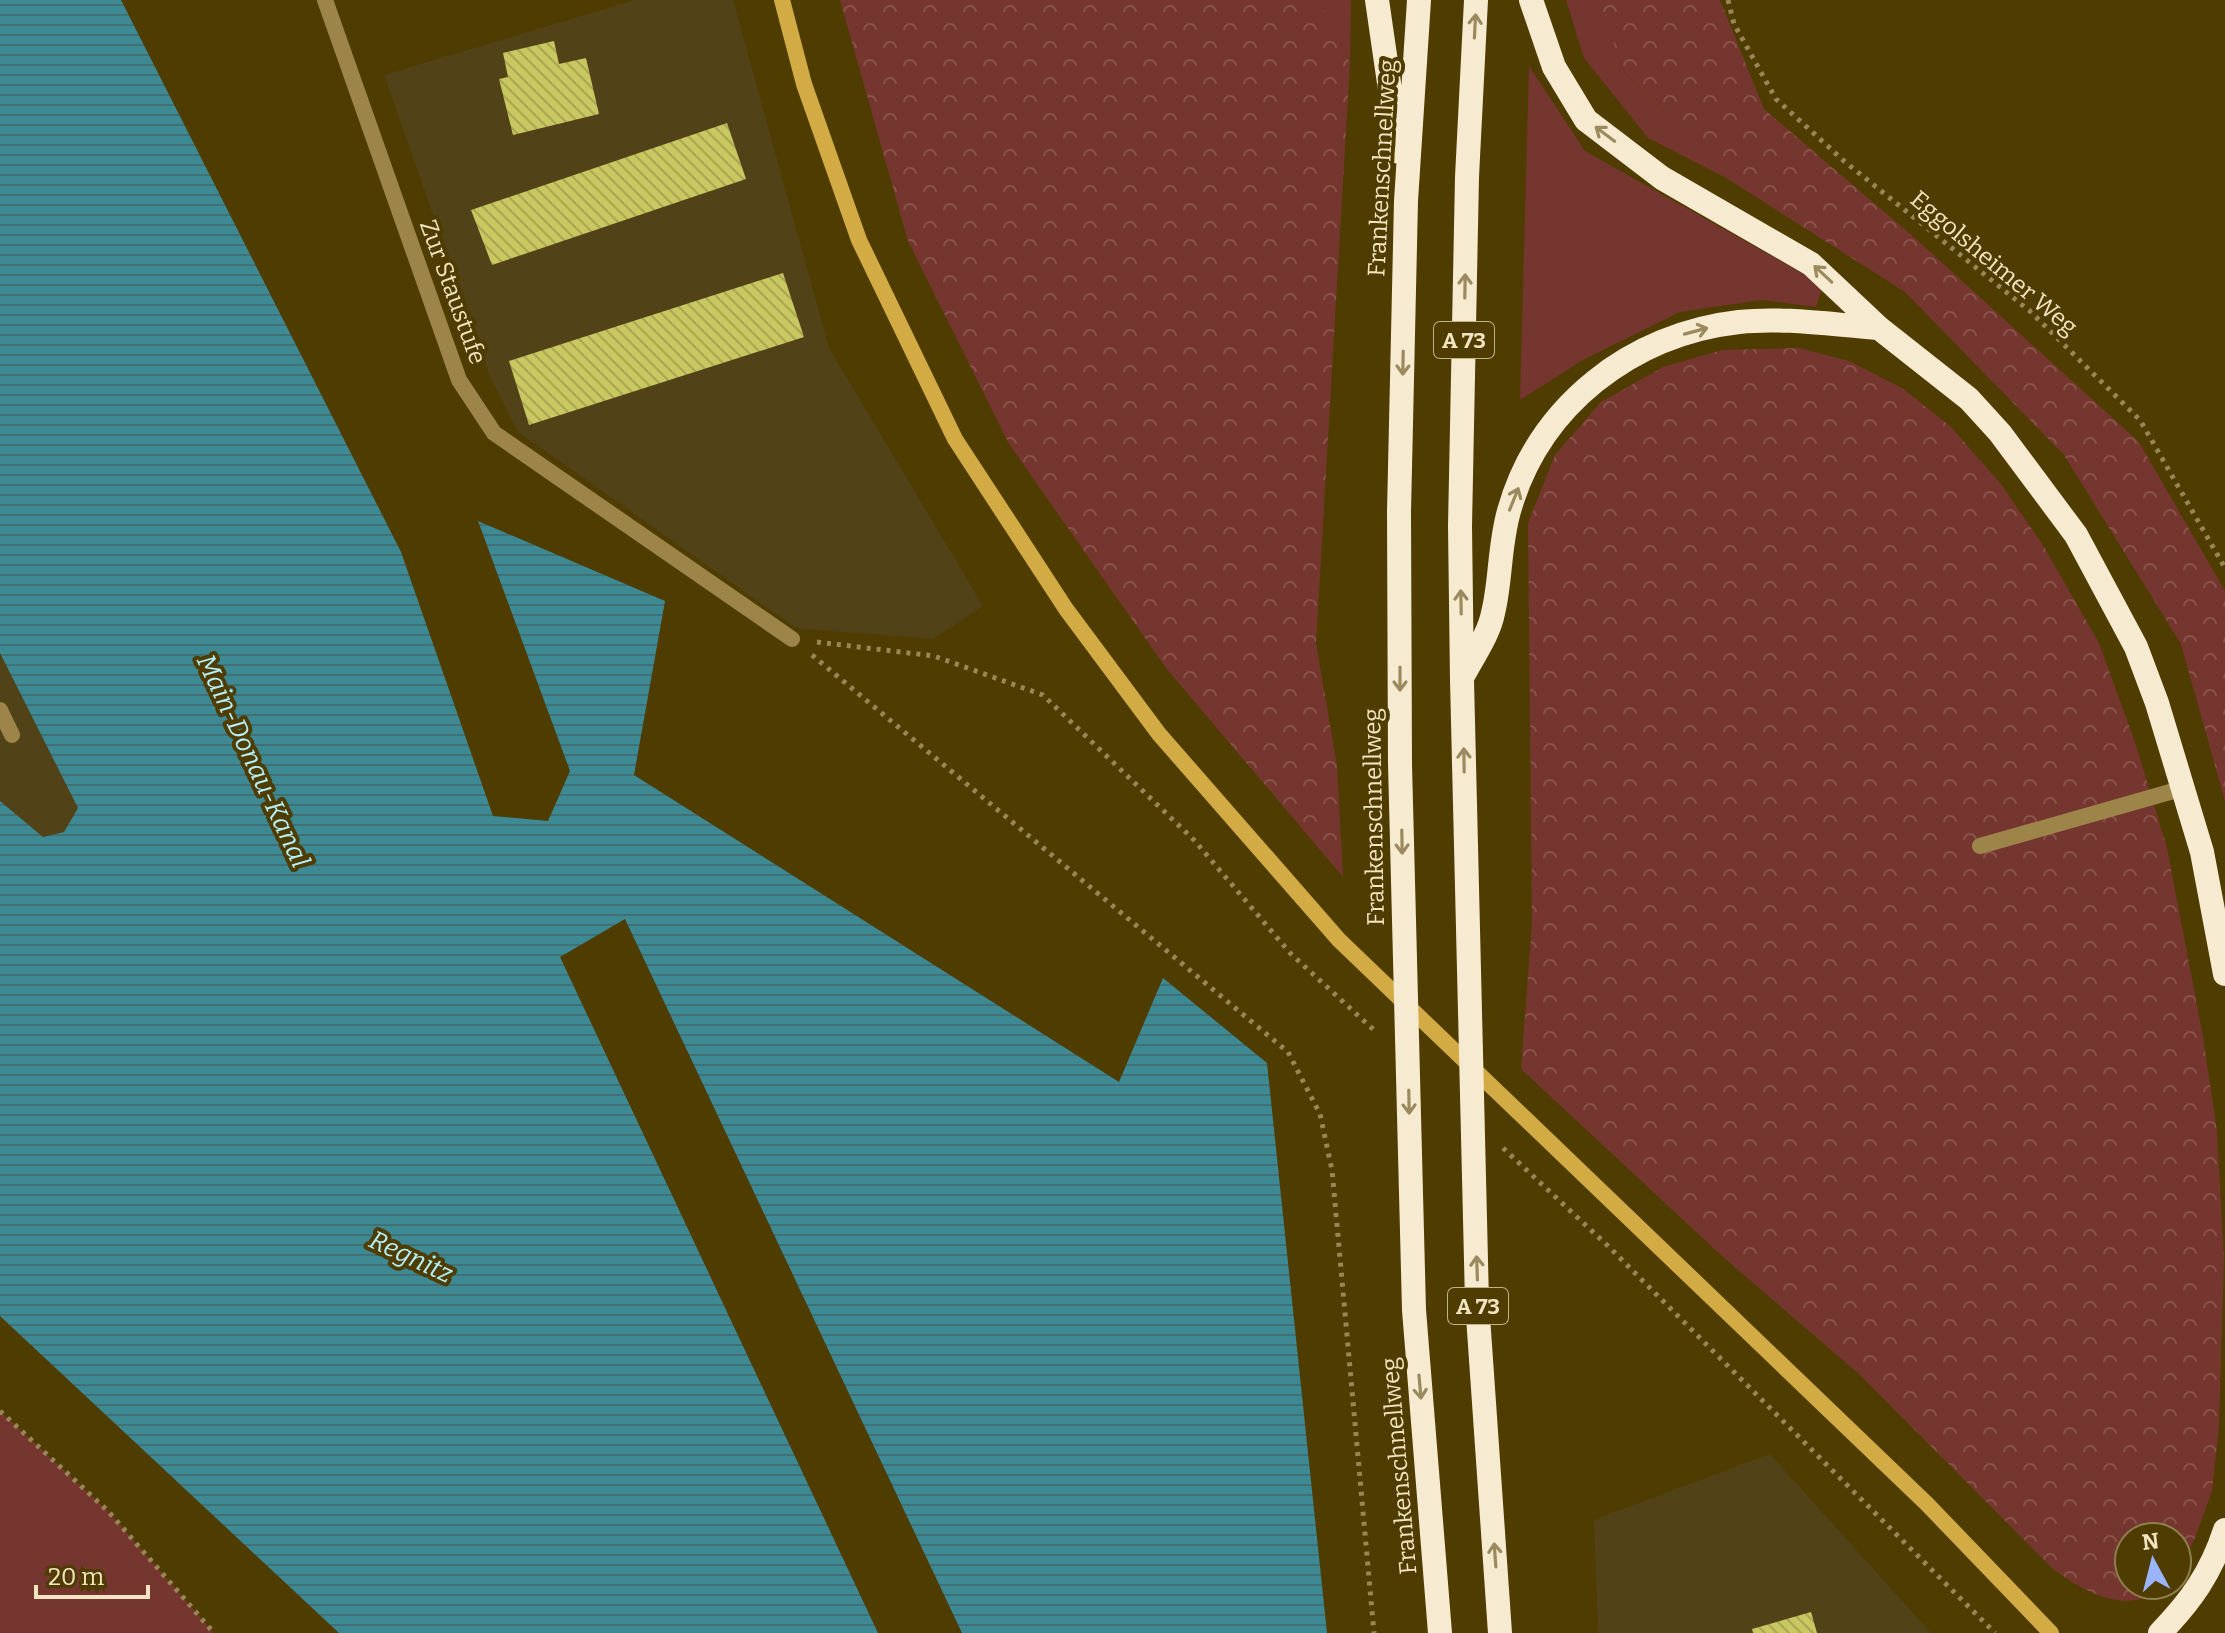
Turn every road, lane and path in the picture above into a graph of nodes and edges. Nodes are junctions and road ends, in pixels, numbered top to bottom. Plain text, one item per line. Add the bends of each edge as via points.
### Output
1 (325, 0) edge
2 (782, 0) edge
3 (1377, 0) edge
4 (1419, 0) edge
5 (1476, 0) edge
6 (1531, 0) edge
7 (1728, 0) edge
8 (1406, 201) junction
9 (1879, 328) junction
10 (2225, 568) edge
11 (792, 639) junction
12 (1462, 680) junction
13 (0, 710) edge
14 (12, 735) dead end
15 (2184, 788) junction
16 (1980, 846) dead end
17 (1291, 954) dead end
18 (2225, 974) edge
19 (1561, 1201) dead end
20 (0, 1411) edge
21 (2225, 1530) edge
22 (214, 1633) edge
23 (1374, 1633) edge
24 (1440, 1633) edge
25 (1500, 1633) edge
26 (1995, 1633) edge
27 (2051, 1633) edge
28 (2160, 1633) edge

1 - 11 street, Zur Staustufe via 449,356 494,433
2 - 27 main road via 804,84 859,240 955,439 1066,609 1159,734 1339,940 1927,1504
3 - 8 highway
4 - 8 highway, Frankenschnellweg / A 73
12 -> 5 highway, A 73 via 1460,526
9 -> 6 highway via 1811,264 1662,178 1586,120 1554,67
7 - 10 path, Eggolsheimer Weg via 1734,24 1776,99 2031,312 2140,420
8 -> 24 highway, Frankenschnellweg / A 73 via 1400,764 1414,1310
12 -> 9 highway via 1493,614 1509,509 1530,460 1583,389 1621,360 1660,341 1741,321
9 - 15 highway via 1969,399 2076,535 2136,647
11 - 17 path via 934,656 1043,695 1194,840
11 - 23 path via 1288,1052 1320,1114 1332,1170
25 -> 12 highway, A 73 via 1477,1302
13 - 14 street
15 - 16 street
15 - 18 highway
19 - 26 path
20 - 22 path via 108,1511
21 - 28 highway via 2215,1562 2193,1599

